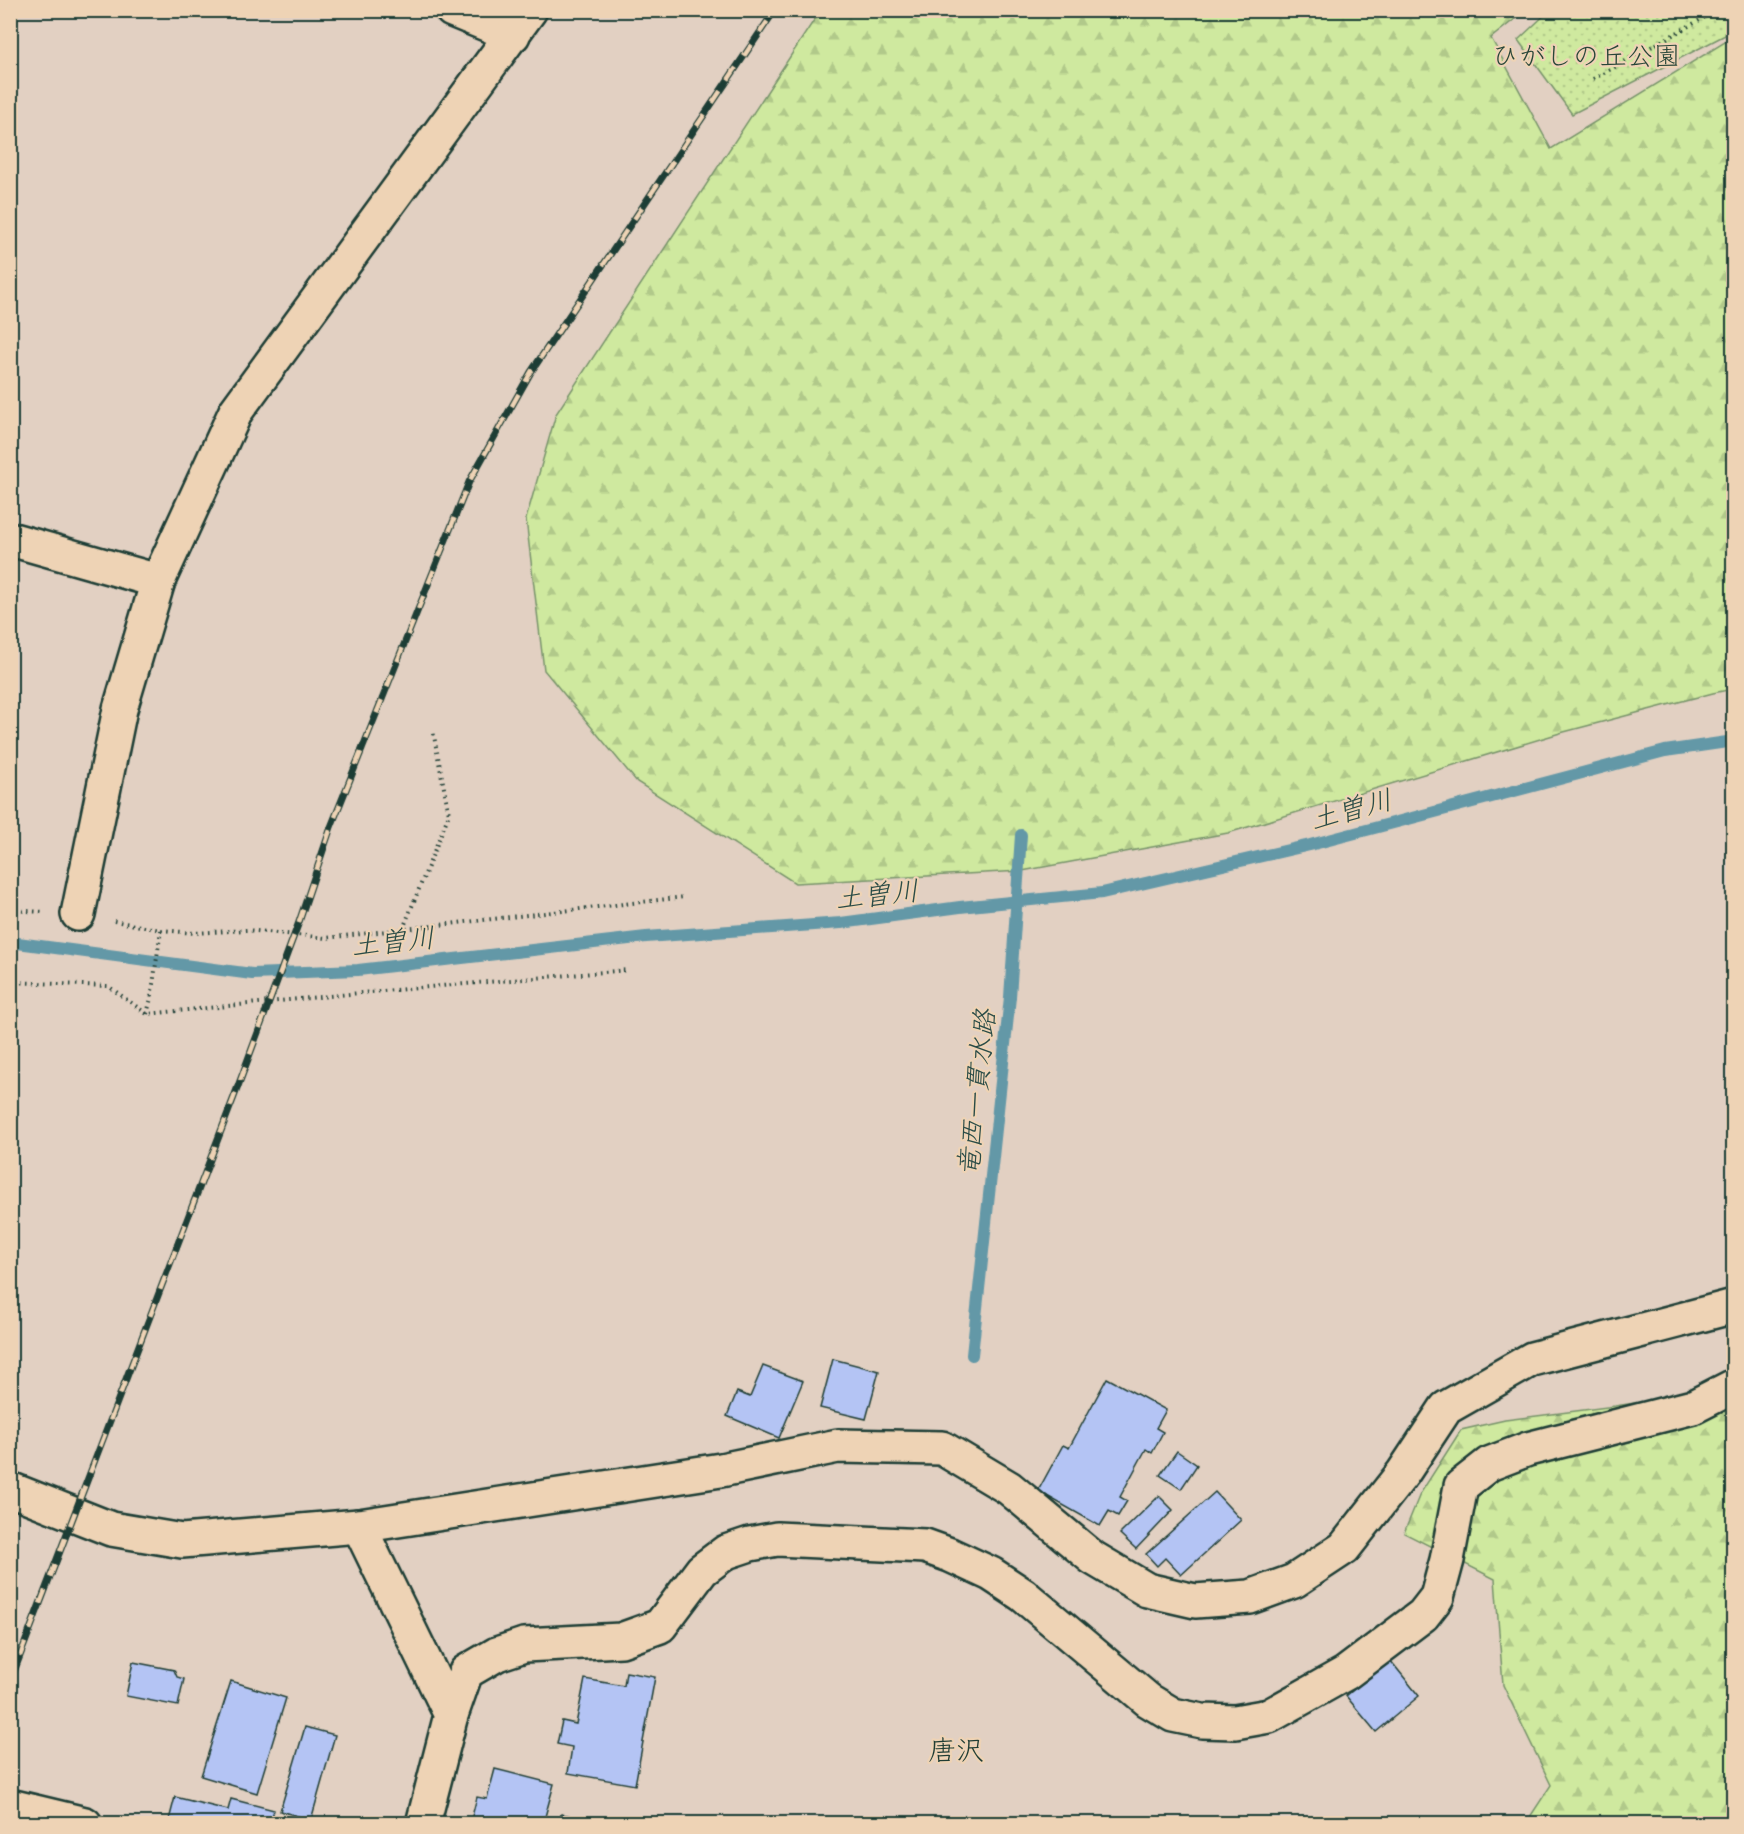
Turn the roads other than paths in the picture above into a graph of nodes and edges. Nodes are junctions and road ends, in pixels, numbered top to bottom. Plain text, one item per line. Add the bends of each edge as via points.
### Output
1 (452, 10) edge
2 (522, 23) edge
3 (10, 539) edge
4 (158, 581) junction
5 (78, 914) road end
6 (1734, 1306) edge
7 (1734, 1386) edge
8 (10, 1489) edge
9 (359, 1526) junction
10 (451, 1715) junction
11 (10, 1806) edge
12 (85, 1824) edge
13 (423, 1824) edge

1 - 2 street
2 - 4 street via 236,411
3 - 4 street
4 - 5 street via 120,709
6 - 9 street via 1532,1359 1446,1408 1403,1473 1344,1548 1294,1581 1250,1597 1195,1601 1147,1590 1093,1558 1009,1488 942,1448 838,1446 721,1470
7 - 10 street via 1693,1407 1528,1449 1489,1464 1461,1486 1437,1597 1423,1615 1346,1673 1269,1716 1235,1722 1173,1715 1148,1700 1023,1595 991,1574 925,1546 777,1539 726,1552 702,1570 660,1626 621,1640 524,1645 497,1654 466,1672
8 - 9 street via 111,1529 182,1541
9 - 10 street
10 - 13 street
11 - 12 street

